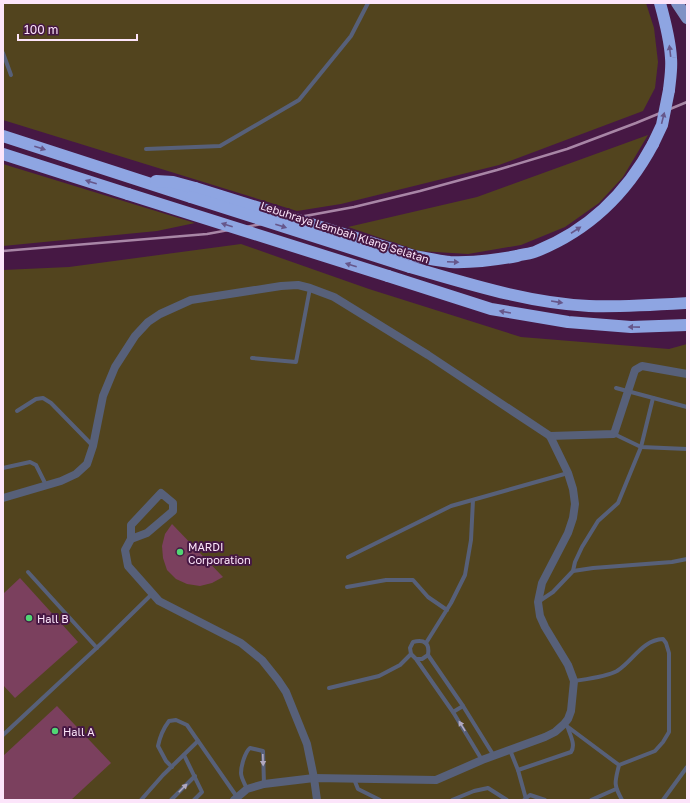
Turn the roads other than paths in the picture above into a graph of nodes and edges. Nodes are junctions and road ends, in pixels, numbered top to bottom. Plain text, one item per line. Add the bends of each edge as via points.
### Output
1 (368, 3) edge
2 (660, 3) edge
3 (677, 3) edge
4 (687, 18) edge
5 (3, 53) edge
6 (12, 75) dead end
7 (3, 136) edge
8 (146, 149) dead end
9 (3, 154) edge
10 (412, 262) junction
11 (310, 288) junction
12 (687, 302) edge
13 (687, 325) edge
14 (252, 358) dead end
15 (687, 374) edge
16 (616, 388) dead end
17 (628, 391) junction
18 (653, 398) junction
19 (687, 407) edge
20 (17, 411) dead end
21 (614, 434) junction
22 (550, 436) junction
23 (93, 446) junction
24 (641, 447) junction
25 (687, 449) edge
26 (3, 468) edge
27 (568, 473) junction
28 (46, 485) junction
29 (3, 498) edge
30 (472, 500) junction
31 (131, 539) junction
32 (348, 557) dead end
33 (687, 559) edge
34 (573, 571) junction
35 (28, 572) dead end
36 (347, 587) dead end
37 (152, 594) junction
38 (538, 602) junction
39 (447, 610) junction
40 (426, 643) junction
41 (97, 648) junction
42 (411, 654) junction
43 (428, 655) junction
44 (416, 659) junction
45 (574, 681) junction
46 (329, 688) dead end
47 (463, 706) junction
48 (453, 712) junction
49 (566, 726) junction
50 (3, 735) edge
51 (198, 741) junction
52 (510, 750) junction
53 (184, 755) junction
54 (494, 756) junction
55 (482, 760) junction
56 (619, 765) junction
57 (172, 767) junction
58 (687, 767) edge
59 (518, 770) junction
60 (194, 776) junction
61 (314, 778) junction
62 (354, 779) junction
63 (264, 784) junction
64 (247, 789) junction
65 (616, 789) junction
66 (237, 799) edge
67 (525, 799) edge
68 (141, 800) edge
69 (171, 800) edge
70 (194, 800) edge
71 (317, 800) edge
72 (380, 800) edge
73 (452, 800) edge
74 (507, 800) edge
75 (545, 800) edge
76 (591, 800) edge
77 (622, 800) edge
78 (663, 800) edge

1 - 8 lane via 351,36 299,100 220,146
10 -> 2 highway, bridge via 491,261 536,252 562,239 604,210 636,173 662,125 669,90 671,50
3 - 4 main road
5 - 6 lane
7 -> 10 highway, Lebuhraya Lembah Klang Selatan, bridge via 135,179 193,192
13 -> 9 highway, bridge via 631,327 568,322 491,309
10 -> 12 highway, Lebuhraya Lembah Klang Selatan via 499,292 569,304 615,306
11 - 14 lane via 296,362
11 - 22 street via 334,297
11 - 23 street via 298,285 281,286 191,300 148,322 135,336 115,367 103,396
15 - 17 street via 642,366 635,370
16 - 17 lane
17 - 18 lane
17 - 21 street
18 - 19 lane
18 - 24 lane
20 - 23 lane via 36,399 43,398
21 - 22 street
21 - 24 lane
22 - 27 street
23 - 28 street via 87,464 76,474
24 - 25 lane
24 - 34 lane via 621,498 598,521 582,546
26 - 28 lane via 33,463
27 - 30 lane
27 - 38 street via 575,504 573,518 542,583
28 - 29 street
30 - 32 lane via 435,512
30 - 39 lane via 471,540 466,575
31 - 31 street via 131,525 161,493 173,503 172,511 147,534
31 - 37 street via 125,550 128,566
33 - 34 lane
34 - 38 lane via 553,592
35 - 41 lane
36 - 39 lane via 386,580 413,580 428,597
37 - 41 lane
37 - 61 street via 159,601 241,643 262,660 286,692 306,744
38 - 45 street via 545,627 568,665
39 - 40 lane
40 - 42 lane via 420,640 413,642
40 - 43 lane
41 - 50 lane
42 - 44 lane
42 - 46 lane via 400,665 379,676
43 - 44 lane
43 - 47 lane
44 - 48 lane
45 - 49 street via 571,711
45 - 56 lane via 616,671 646,644 657,639 663,639 666,643 669,652 669,732 655,751
47 - 48 lane
47 - 54 lane
55 -> 48 lane
49 - 52 street
49 - 56 lane
49 - 59 lane via 573,745 571,752
51 - 53 lane
51 - 57 lane via 187,725 176,720 169,722 160,736 158,746
51 - 66 lane
52 - 54 street
52 - 59 lane
53 - 57 lane
53 - 60 lane
54 - 55 street
55 - 62 street via 436,780
56 - 65 lane via 614,782
57 - 68 lane
58 - 78 lane
59 - 67 lane
69 -> 60 lane
60 - 70 lane via 202,792
61 - 62 street
61 - 63 street
61 - 71 street
62 - 72 lane via 358,789
63 - 64 street
64 -> 63 lane via 241,769 250,748 263,751
64 - 66 street
65 - 76 lane
65 - 77 lane
67 - 75 lane via 530,795
73 - 74 lane via 488,788

